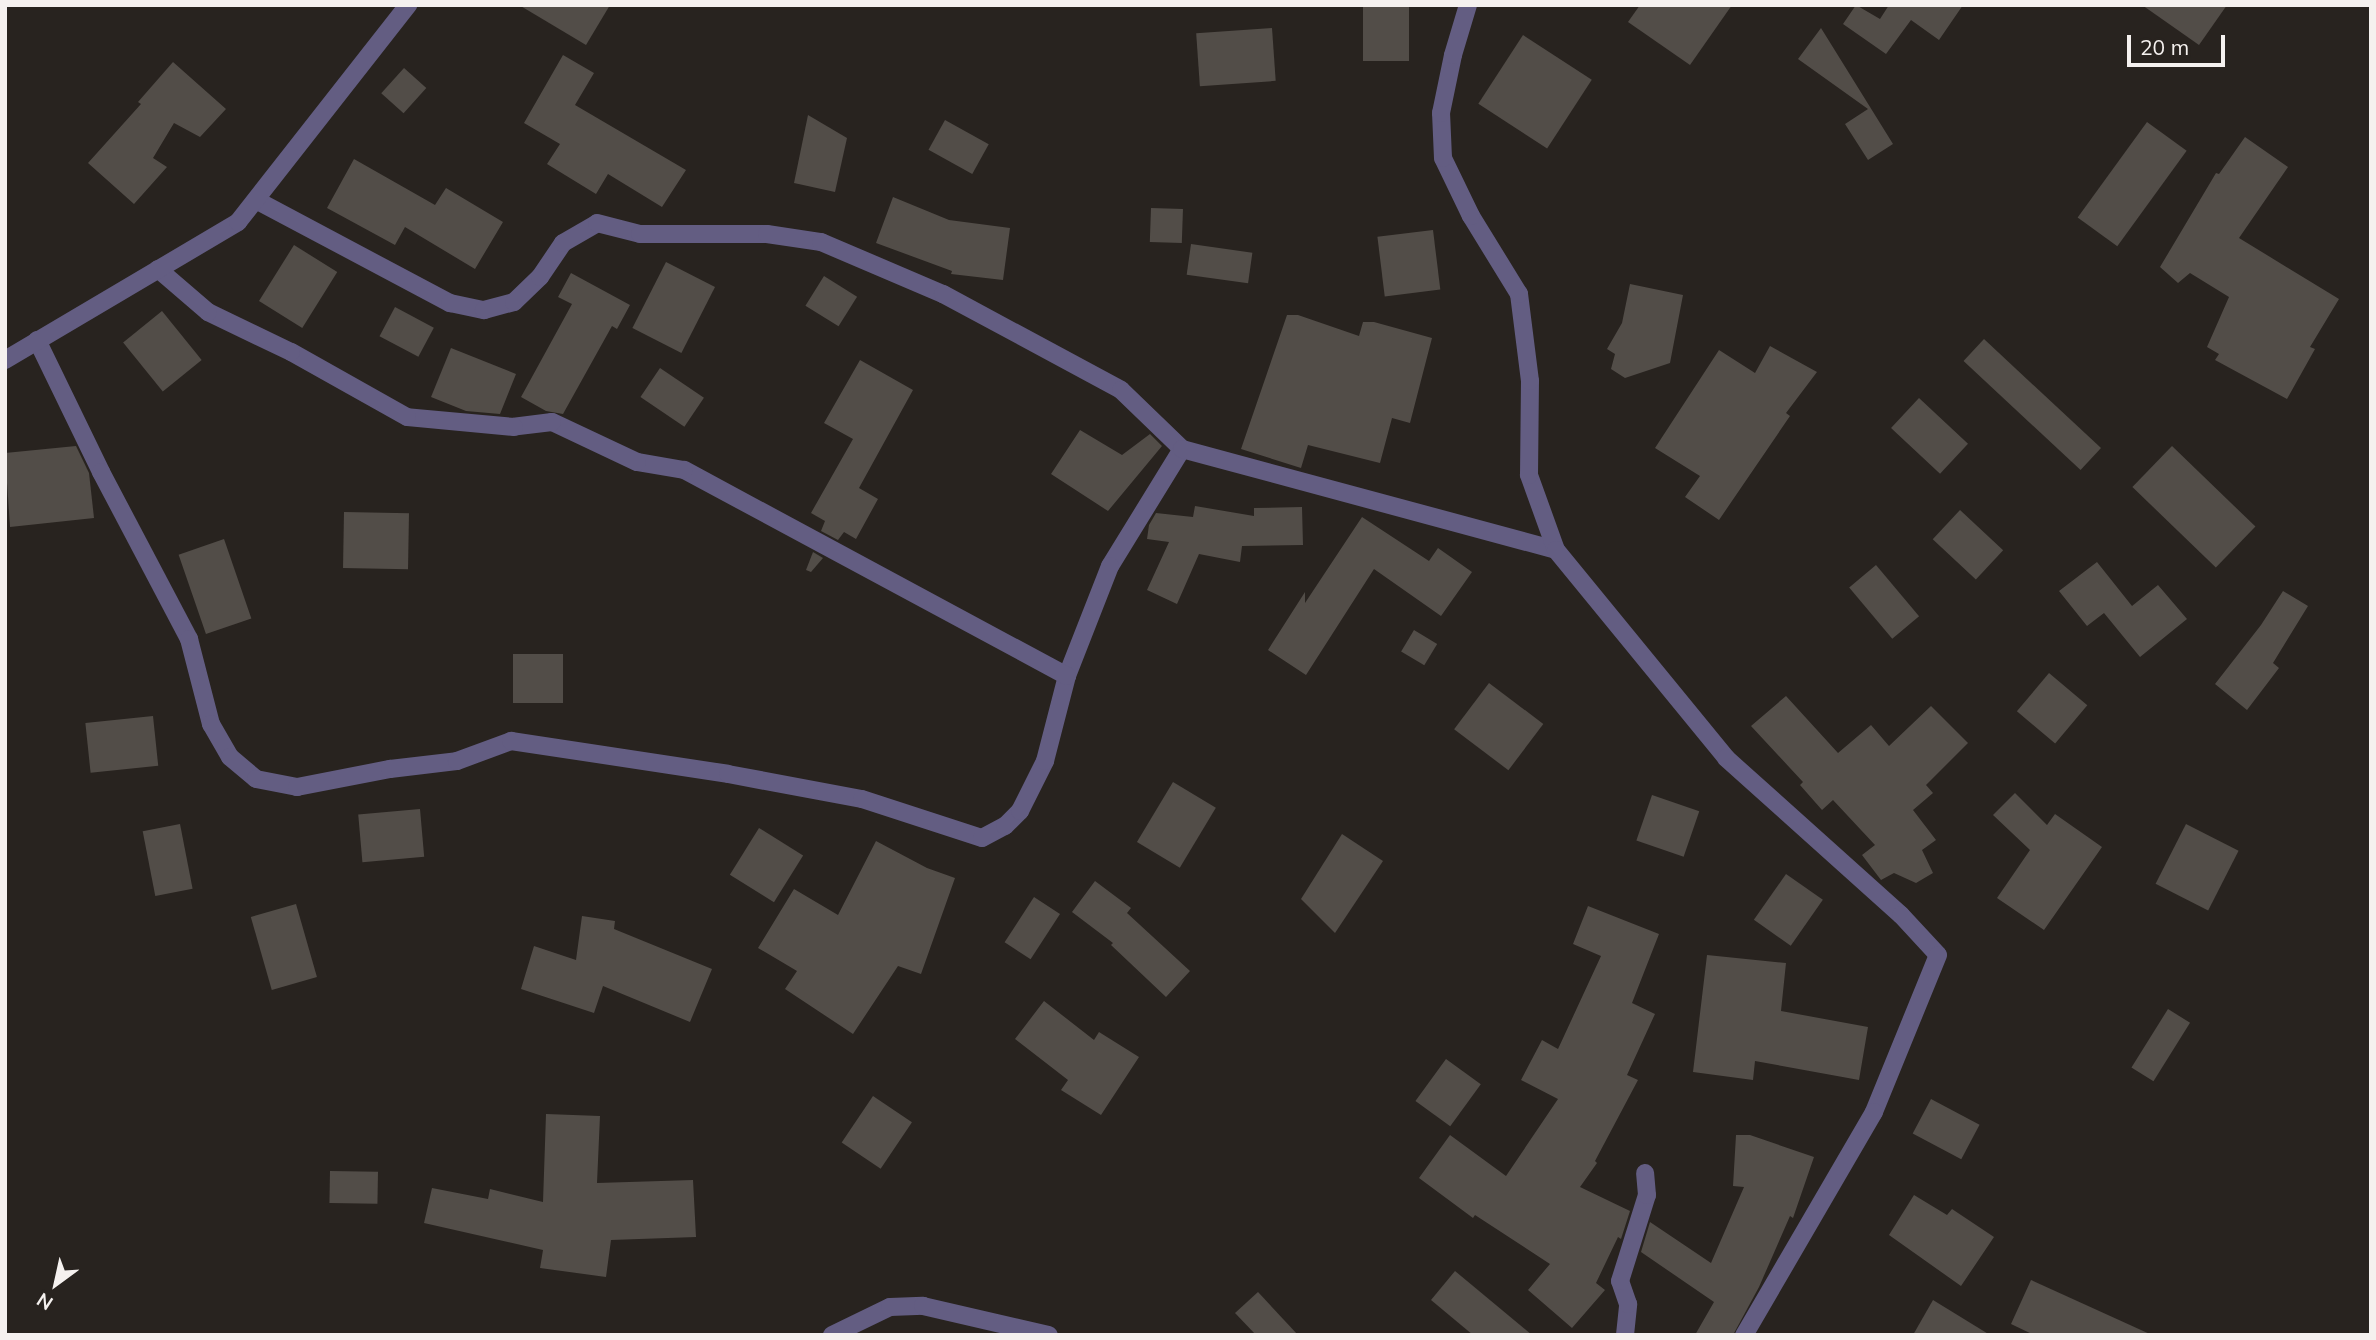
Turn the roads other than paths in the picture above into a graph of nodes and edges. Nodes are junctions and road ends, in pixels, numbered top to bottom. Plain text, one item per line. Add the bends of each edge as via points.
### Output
1 (408, 5) edge
2 (1468, 5) edge
3 (256, 200) junction
4 (158, 269) junction
5 (37, 340) junction
6 (5, 360) edge
7 (1182, 449) junction
8 (1556, 550) junction
9 (1067, 676) junction
10 (1646, 1173) dead end
11 (832, 1335) edge
12 (1049, 1335) edge
13 (1625, 1335) edge
14 (1744, 1335) edge

1 - 3 street
2 - 8 street via 1440,113 1443,158 1471,216 1519,295 1530,381 1530,475
3 - 4 street via 238,222
3 - 7 street via 450,303 484,310 514,302 540,277 564,243 597,223 640,234 753,234 821,242 943,294 1121,390
4 - 5 street
4 - 9 street via 208,312 407,417 514,427 552,422 637,462 684,470
5 - 6 street
5 - 9 street via 190,639 211,724 230,757 256,779 297,788 457,761 511,741 862,799 982,838 1005,826 1020,811 1045,761
7 - 8 street
7 - 9 street via 1110,566
8 - 14 street via 1726,758 1901,915 1938,955 1874,1112
10 - 13 street via 1645,1203 1620,1281 1628,1304
11 - 12 street via 890,1307 923,1306

